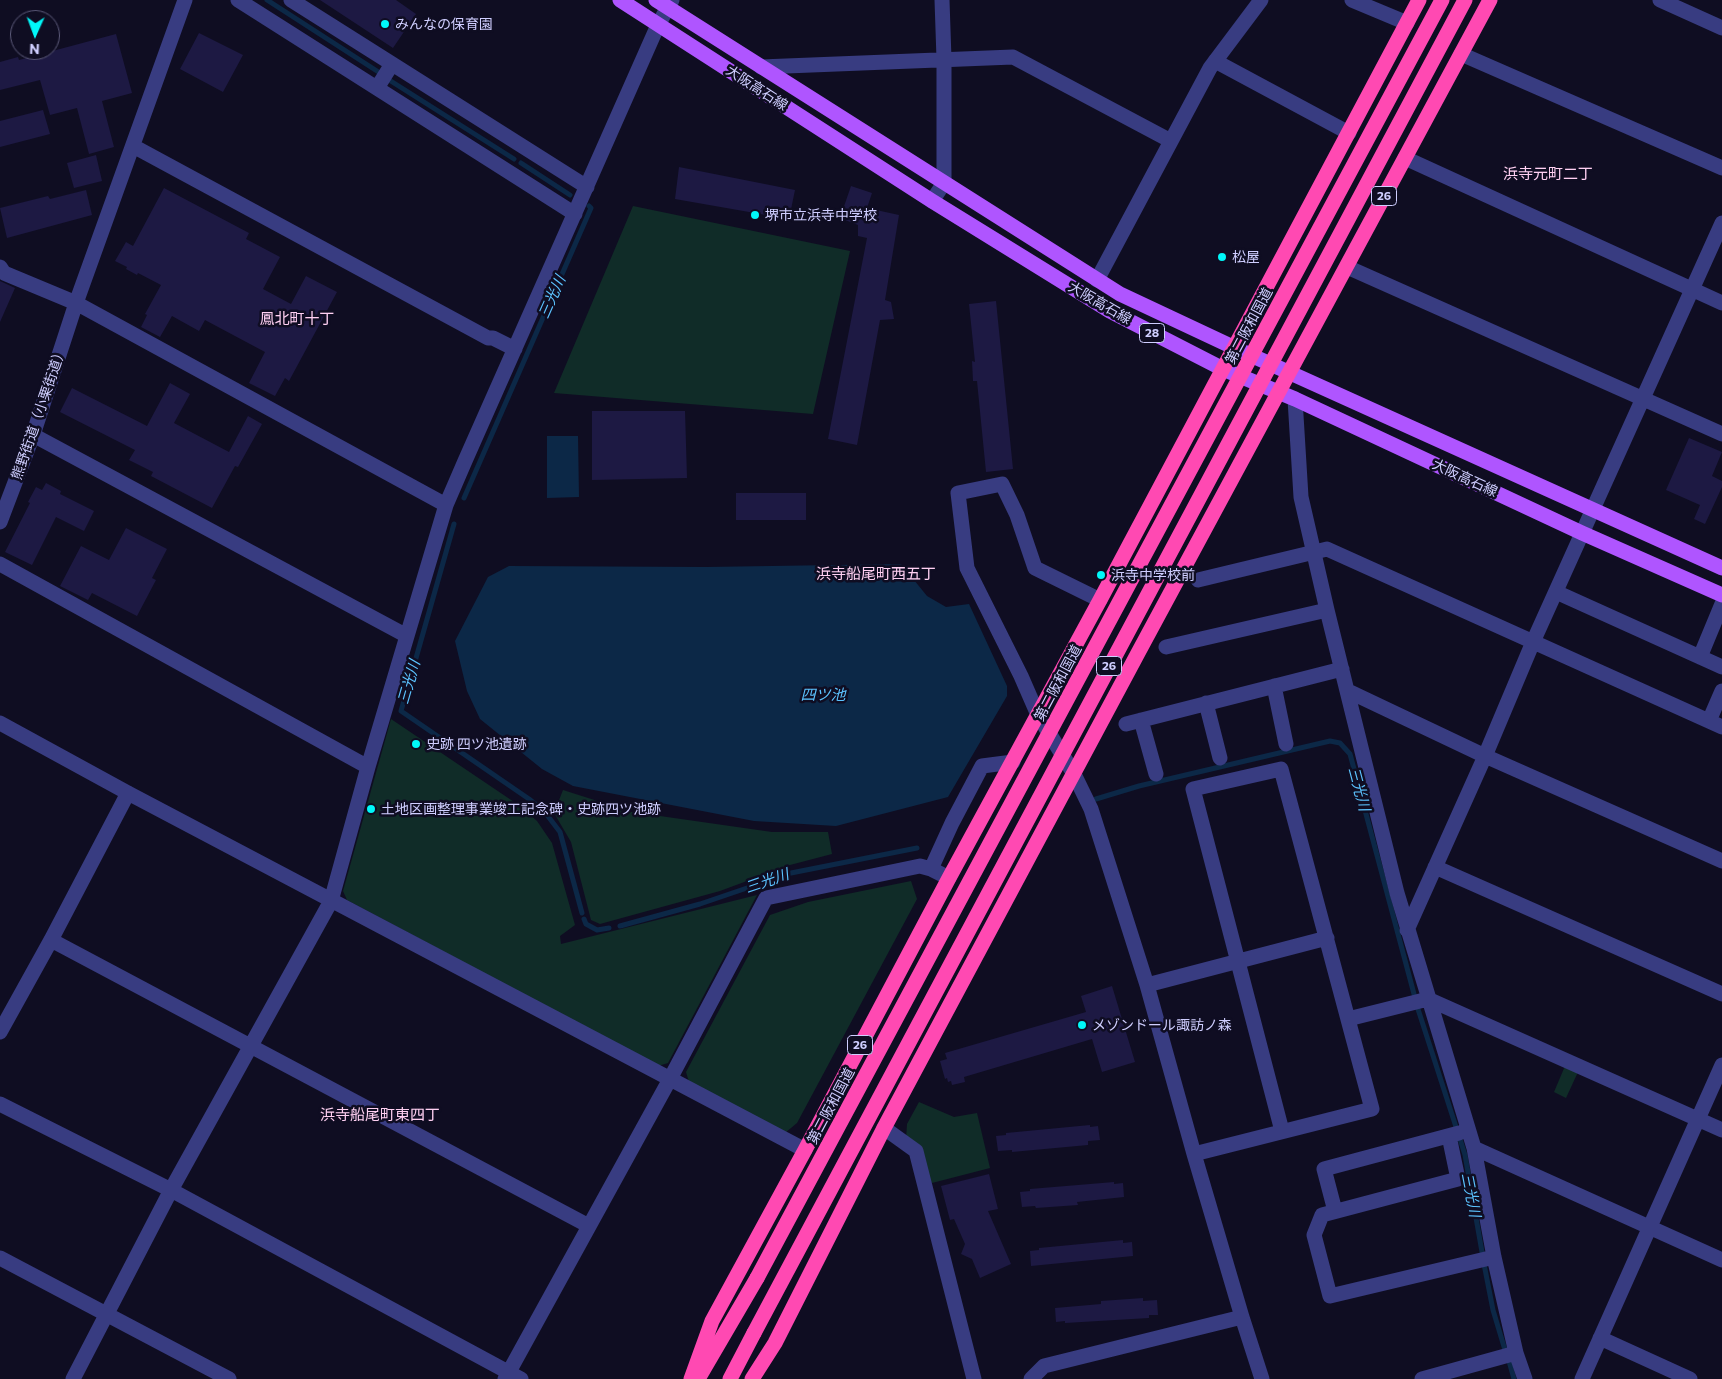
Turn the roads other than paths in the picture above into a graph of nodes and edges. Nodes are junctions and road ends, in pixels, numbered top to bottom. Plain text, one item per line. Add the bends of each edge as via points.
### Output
1 (185, 0) edge
2 (238, 0) edge
3 (291, 0) edge
4 (620, 0) edge
5 (942, 0) edge
6 (1261, 0) edge
7 (1352, 0) edge
8 (1419, 0) edge
9 (1442, 0) edge
10 (1465, 0) edge
11 (1490, 0) edge
12 (1660, 0) edge
13 (665, 3) edge
14 (1406, 24) junction
15 (658, 25) junction
16 (1722, 28) edge
17 (1461, 54) junction
18 (944, 59) junction
19 (1215, 61) junction
20 (390, 65) junction
21 (760, 67) junction
22 (379, 84) junction
23 (1350, 133) junction
24 (1171, 142) junction
25 (133, 146) junction
26 (1405, 158) junction
27 (1722, 168) edge
28 (944, 183) junction
29 (586, 190) junction
30 (932, 201) junction
31 (575, 213) junction
32 (1722, 223) edge
33 (0, 267) edge
34 (1347, 267) junction
35 (1097, 280) junction
36 (1692, 290) junction
37 (1722, 303) edge
38 (76, 304) junction
39 (1235, 348) junction
40 (515, 349) junction
41 (1223, 369) junction
42 (1291, 372) junction
43 (1279, 393) junction
44 (1642, 397) junction
45 (1295, 399) junction
46 (1722, 434) edge
47 (33, 435) junction
48 (446, 505) junction
49 (1592, 510) junction
50 (0, 522) edge
51 (1582, 533) junction
52 (1314, 552) junction
53 (0, 564) edge
54 (1722, 568) edge
55 (1198, 580) dead end
56 (1556, 592) junction
57 (1722, 595) edge
58 (1100, 600) junction
59 (1722, 604) edge
60 (1327, 610) junction
61 (407, 636) junction
62 (1533, 642) junction
63 (1166, 647) dead end
64 (1700, 657) junction
65 (1722, 667) edge
66 (1342, 669) junction
67 (1274, 686) junction
68 (1348, 691) junction
69 (1722, 691) edge
70 (1206, 704) junction
71 (1038, 715) junction
72 (0, 722) edge
73 (1716, 724) edge
74 (1286, 744) dead end
75 (1485, 756) junction
76 (1220, 758) dead end
77 (1012, 762) junction
78 (368, 767) junction
79 (1074, 774) junction
80 (1156, 774) dead end
81 (128, 793) junction
82 (1722, 860) edge
83 (1435, 867) junction
84 (931, 869) junction
85 (949, 878) junction
86 (331, 901) junction
87 (1407, 930) junction
88 (1326, 938) junction
89 (51, 940) junction
90 (1237, 962) junction
91 (1147, 985) junction
92 (1722, 994) edge
93 (1424, 1000) junction
94 (1348, 1019) junction
95 (0, 1032) edge
96 (251, 1046) junction
97 (1722, 1065) edge
98 (670, 1079) junction
99 (0, 1104) edge
100 (1698, 1119) junction
101 (884, 1128) junction
102 (1468, 1130) junction
103 (1722, 1130) edge
104 (1282, 1131) junction
105 (1449, 1136) junction
106 (1474, 1148) junction
107 (805, 1150) junction
108 (1194, 1154) junction
109 (171, 1190) junction
110 (1336, 1211) junction
111 (589, 1226) junction
112 (1649, 1228) junction
113 (1494, 1257) junction
114 (0, 1258) edge
115 (1722, 1260) edge
116 (108, 1314) junction
117 (1242, 1317) junction
118 (1600, 1338) junction
119 (1516, 1353) junction
120 (512, 1377) edge
121 (73, 1379) edge
122 (229, 1379) edge
123 (691, 1379) edge
124 (698, 1379) edge
125 (730, 1379) edge
126 (752, 1379) edge
127 (974, 1379) edge
128 (1031, 1379) edge
129 (1262, 1379) edge
130 (1422, 1379) edge
131 (1525, 1379) edge
132 (1582, 1379) edge
133 (1690, 1379) edge

1 - 25 street
2 - 22 street
3 - 20 street
4 - 15 main road, 大阪高石線 / 28
5 - 18 street
6 - 19 street
7 - 14 street
8 - 14 highway, 26
9 - 124 highway, 第二阪和国道 / 26, bridge via 757,1278
10 - 125 highway, 26, bridge
11 - 17 highway, 26
12 - 16 street
13 - 15 street
13 - 21 main road, 大阪高石線 / 28
14 - 23 highway, 26
15 - 29 street
15 - 30 main road, 大阪高石線 / 28
17 - 26 highway, 26
17 - 27 street
18 - 21 street
18 - 24 street via 1013,57
18 - 28 street
19 - 23 street
19 - 24 street
20 - 22 street
20 - 29 street
21 - 28 main road, 大阪高石線 / 28
22 - 31 street
23 - 39 highway, 26
24 - 35 street
25 - 38 street, 熊野街道（小栗街道）
25 - 40 street via 488,338
26 - 34 highway, 26
26 - 36 street
28 - 30 street
28 - 35 main road, 大阪高石線 / 28
29 - 31 street
30 - 41 main road, 大阪高石線 / 28 via 1110,311
31 - 40 street
32 - 36 street
33 - 38 street via 4,273
34 - 42 highway, 26
34 - 44 street
35 - 39 main road, 大阪高石線 / 28
36 - 37 street
36 - 44 street
38 - 47 street, 熊野街道（小栗街道）
38 - 48 street
39 - 41 highway, 26
39 - 42 main road, 大阪高石線 / 28
40 - 48 street
41 - 43 main road, 大阪高石線 / 28
41 - 58 highway, 26
42 - 43 highway, 26
42 - 49 main road, 大阪高石線 / 28
43 - 45 main road, 大阪高石線 / 28
43 - 79 highway, 26
44 - 46 street
44 - 49 street
45 - 51 main road, 大阪高石線 / 28
45 - 52 street via 1301,497
47 - 50 street, 熊野街道（小栗街道）
47 - 61 street
48 - 61 street
49 - 51 street
49 - 54 main road, 大阪高石線 / 28
51 - 56 street
51 - 57 main road, 大阪高石線 / 28
52 - 55 street
52 - 60 street
52 - 62 street via 1327,549
53 - 78 street
56 - 62 street
56 - 64 street
58 - 71 highway, 26
58 - 71 street via 1035,568 1017,515 1002,484 958,493 966,568
59 - 64 street
60 - 63 street
60 - 66 street
61 - 78 street
62 - 73 street
62 - 75 street
64 - 65 street
66 - 67 street
66 - 68 street
67 - 70 street
67 - 74 street
68 - 75 street
68 - 87 street
69 - 73 street
70 - 76 street
70 - 80 street via 1134,722
71 - 77 highway, 26
71 - 79 street
72 - 81 street
75 - 82 street
75 - 83 street
77 - 84 street via 982,766
77 - 85 highway, 26
78 - 86 street
79 - 91 street via 1091,810
79 - 101 highway, 26
81 - 86 street
81 - 89 street
83 - 87 street
83 - 92 street
84 - 85 street
84 - 98 street via 920,866 766,898
85 - 107 highway, 26
86 - 96 street
86 - 98 street
87 - 93 street
88 - 90 street
88 - 90 street via 1281,769 1192,789
88 - 94 street
89 - 95 street
89 - 96 street
90 - 91 street
90 - 104 street
91 - 108 street
93 - 94 street
93 - 100 street
93 - 102 street
94 - 104 street via 1372,1109
96 - 109 street
96 - 111 street
97 - 100 street
98 - 107 street
98 - 111 street
99 - 109 street
100 - 103 street
100 - 112 street
101 - 126 highway, 26 via 775,1343
101 - 127 street via 916,1151
102 - 105 street
102 - 106 street
104 - 108 street
105 - 110 street via 1458,1179
105 - 110 street via 1324,1168
106 - 112 street
106 - 113 street
107 - 123 highway, 26 via 712,1321
108 - 117 street
109 - 116 street
109 - 120 street
110 - 113 street via 1322,1215 1314,1235 1330,1296
111 - 120 street
112 - 115 street
112 - 118 street
113 - 119 street
114 - 116 street
116 - 121 street
116 - 122 street
117 - 128 street via 1044,1366
117 - 129 street
118 - 132 street
118 - 133 street
119 - 130 street
119 - 131 street

